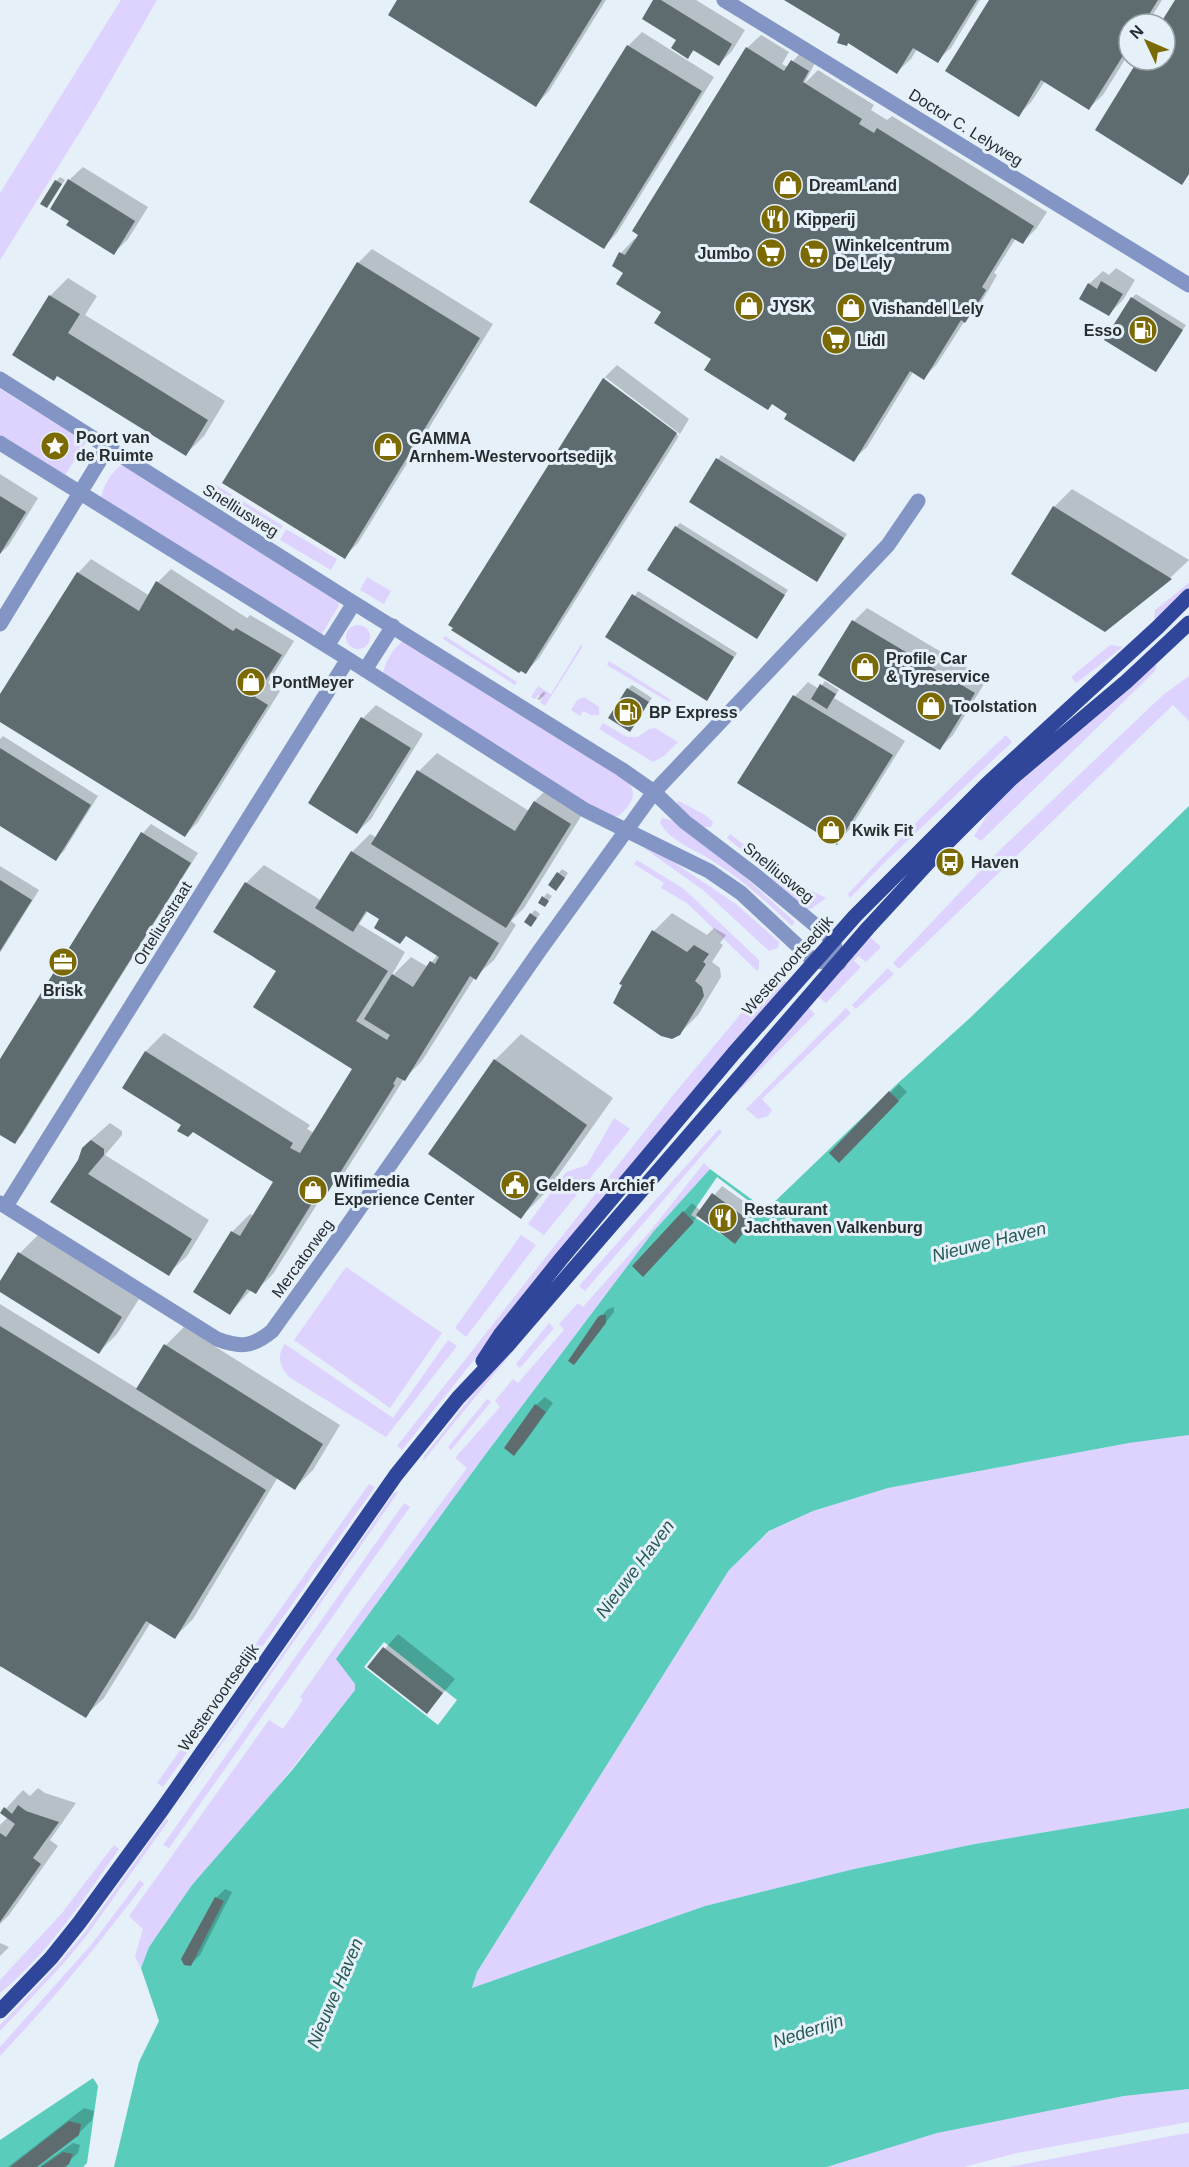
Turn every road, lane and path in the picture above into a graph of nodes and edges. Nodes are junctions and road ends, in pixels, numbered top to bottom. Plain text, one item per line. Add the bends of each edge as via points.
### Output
1 (724, 0) edge
2 (1189, 285) edge
3 (0, 379) edge
4 (0, 443) edge
5 (108, 447) junction
6 (81, 493) junction
7 (918, 501) dead end
8 (1189, 596) edge
9 (354, 603) junction
10 (1173, 612) junction
11 (0, 624) edge
12 (393, 626) junction
13 (1188, 626) edge
14 (327, 646) junction
15 (348, 659) junction
16 (365, 670) junction
17 (654, 792) junction
18 (626, 831) junction
19 (833, 940) junction
20 (814, 961) junction
21 (839, 963) junction
22 (3, 1204) edge
23 (458, 1398) junction
24 (0, 2011) edge

1 - 2 street, Doctor C. Lelyweg
3 - 5 street, Snelliusweg
4 - 6 street
5 - 6 street
5 - 9 street, Snelliusweg
6 - 11 street
6 - 14 street
7 - 17 street via 888,546
8 - 10 main road, Westervoortsedijk
9 - 12 street, Snelliusweg
9 - 14 street
10 - 13 street
10 - 19 main road, Westervoortsedijk via 986,785
12 - 16 street
12 - 17 street, Snelliusweg
13 - 21 main road, Westervoortsedijk via 1012,778 938,852
14 - 15 street
15 - 16 street
15 - 22 street, Orteliusstraat
16 - 18 street via 585,810
17 - 18 street
17 - 19 street, Snelliusweg via 685,822
18 - 20 street via 709,871 741,893
18 - 22 street, Mercatorweg via 336,1242 263,1338 241,1345 217,1339
19 - 20 main road, Westervoortsedijk
19 - 21 street
20 - 21 street
20 - 23 main road, Westervoortsedijk via 561,1259 500,1335
21 - 23 main road, Westervoortsedijk
23 - 24 main road, Westervoortsedijk via 396,1475 79,1923

